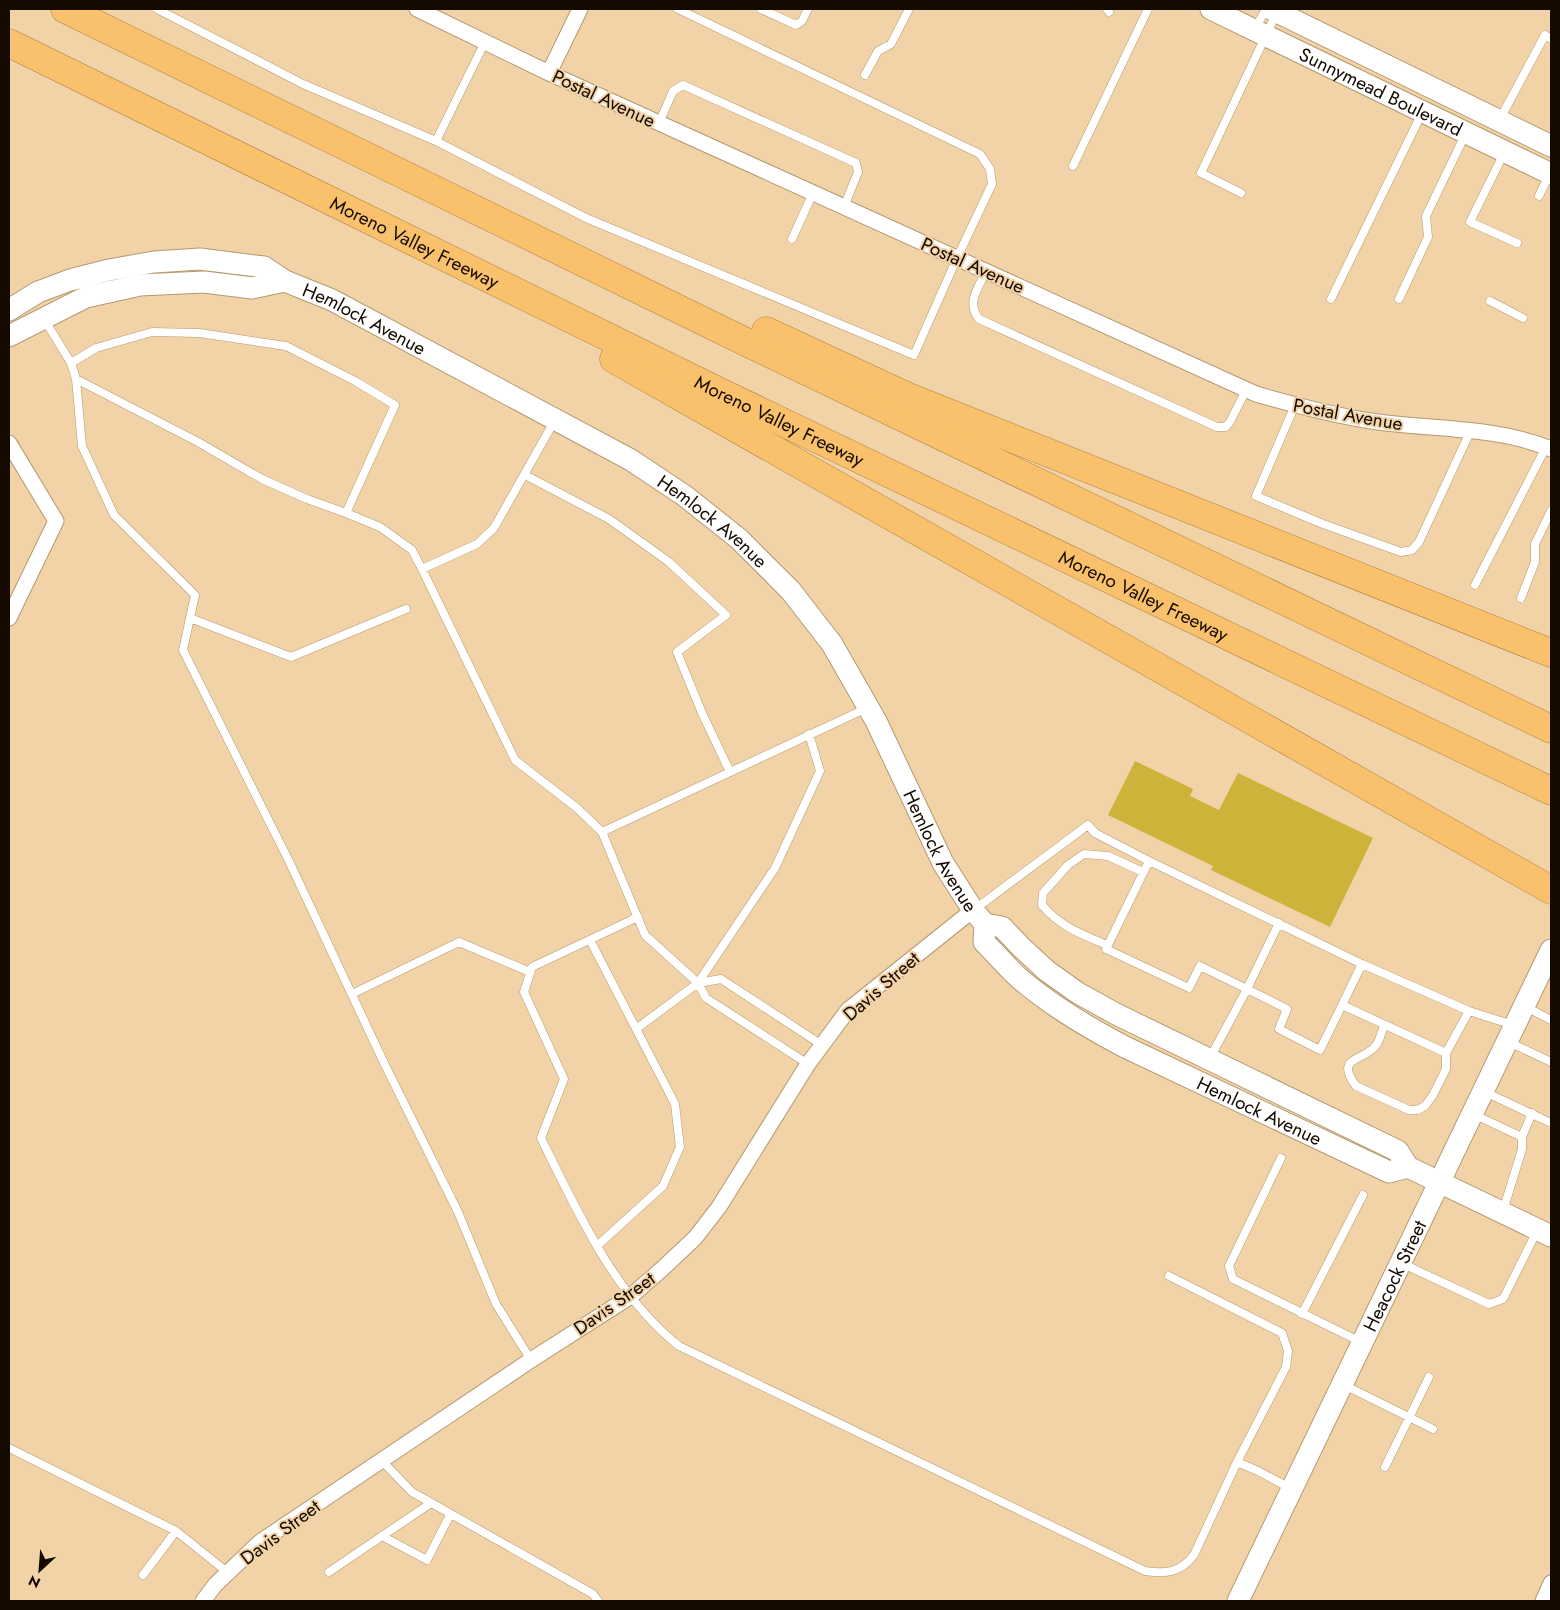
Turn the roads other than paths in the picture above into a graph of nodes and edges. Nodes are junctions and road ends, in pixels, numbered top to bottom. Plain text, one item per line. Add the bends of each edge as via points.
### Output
1 (65, 9) edge
2 (157, 9) edge
3 (417, 9) edge
4 (580, 9) edge
5 (678, 9) edge
6 (761, 9) edge
7 (808, 9) edge
8 (909, 9) edge
9 (1148, 9) edge
10 (1212, 9) edge
11 (1271, 10) edge
12 (1261, 33) junction
13 (1551, 39) edge
14 (485, 42) junction
15 (9, 44) edge
16 (549, 72) junction
17 (865, 75) dead end
18 (1423, 112) junction
19 (1499, 121) junction
20 (659, 123) junction
21 (1466, 133) junction
22 (436, 140) junction
23 (1551, 146) edge
24 (1505, 152) junction
25 (1073, 166) dead end
26 (394, 170) junction
27 (1550, 174) edge
28 (813, 193) junction
29 (1241, 193) dead end
30 (1539, 196) dead end
31 (844, 207) junction
32 (369, 220) junction
33 (792, 239) dead end
34 (1517, 243) dead end
35 (957, 258) junction
36 (986, 271) junction
37 (286, 281) junction
38 (1331, 299) dead end
39 (1399, 299) dead end
40 (1490, 301) dead end
41 (9, 310) edge
42 (43, 318) junction
43 (1522, 318) dead end
44 (9, 336) edge
45 (71, 363) junction
46 (76, 379) junction
47 (1246, 390) junction
48 (1296, 406) junction
49 (555, 420) junction
50 (1470, 432) junction
51 (9, 442) edge
52 (1548, 448) edge
53 (525, 475) junction
54 (1551, 511) edge
55 (346, 513) junction
56 (422, 569) junction
57 (1474, 585) dead end
58 (1521, 598) dead end
59 (406, 610) dead end
60 (9, 618) edge
61 (190, 618) junction
62 (1551, 653) edge
63 (868, 707) junction
64 (1551, 729) edge
65 (809, 734) junction
66 (730, 772) junction
67 (1551, 791) edge
68 (602, 832) junction
69 (1149, 862) junction
70 (1143, 872) junction
71 (1551, 890) edge
72 (638, 917) junction
73 (979, 917) junction
74 (1279, 924) junction
75 (590, 940) junction
76 (1108, 945) junction
77 (1550, 954) edge
78 (1362, 964) junction
79 (530, 972) junction
80 (698, 983) junction
81 (1247, 988) junction
82 (352, 994) junction
83 (1342, 1006) junction
84 (1524, 1007) junction
85 (1469, 1011) junction
86 (1551, 1020) edge
87 (1384, 1026) junction
88 (636, 1029) junction
89 (1511, 1034) junction
90 (822, 1045) junction
91 (1446, 1053) junction
92 (1209, 1060) junction
93 (1551, 1062) edge
94 (808, 1064) junction
95 (1484, 1091) junction
96 (1532, 1113) junction
97 (1473, 1114) junction
98 (1551, 1123) edge
99 (1522, 1137) junction
100 (1281, 1158) dead end
101 (1408, 1167) junction
102 (1440, 1183) junction
103 (1363, 1195) dead end
104 (1503, 1213) junction
105 (1544, 1233) edge
106 (598, 1246) junction
107 (1401, 1263) junction
108 (1169, 1276) dead end
109 (631, 1296) junction
110 (1302, 1314) junction
111 (1363, 1343) junction
112 (531, 1360) junction
113 (1429, 1377) dead end
114 (1342, 1384) junction
115 (1409, 1418) junction
116 (1433, 1429) dead end
117 (9, 1448) edge
118 (382, 1460) junction
119 (1237, 1462) junction
120 (1386, 1467) dead end
121 (1292, 1489) junction
122 (431, 1504) junction
123 (450, 1515) junction
124 (176, 1531) junction
125 (382, 1536) junction
126 (228, 1572) junction
127 (330, 1572) dead end
128 (143, 1575) dead end
129 (1551, 1583) edge
130 (203, 1601) edge
131 (598, 1601) edge
132 (1238, 1601) edge
133 (1543, 1601) edge

1 - 26 highway
2 - 22 lane via 303,84
3 - 14 street, Postal Avenue
4 - 16 street
5 - 35 lane via 980,154 990,169 992,184
6 - 7 lane via 796,26
8 - 17 lane via 891,44 878,51
9 - 25 lane
10 - 12 street, Sunnymead Boulevard
11 - 12 lane
11 - 12 lane
11 - 19 street, Sunnymead Boulevard
12 - 18 street, Sunnymead Boulevard
12 - 29 lane via 1201,173
13 - 19 lane via 1544,35
14 - 16 street, Postal Avenue
14 - 22 lane
15 - 32 highway, Moreno Valley Freeway
16 - 20 street, Postal Avenue
18 - 21 street, Sunnymead Boulevard
18 - 38 lane
19 - 23 street, Sunnymead Boulevard
20 - 28 street, Postal Avenue
20 - 31 lane via 673,90 683,85 856,163 858,172
21 - 24 street, Sunnymead Boulevard
21 - 39 lane via 1426,216 1428,238
22 - 35 lane via 586,218 914,355
24 - 27 street, Sunnymead Boulevard
24 - 34 lane via 1470,222
26 - 62 highway via 750,324 906,396
26 - 64 highway
27 - 30 lane
28 - 31 street, Postal Avenue
28 - 33 lane
31 - 35 street, Postal Avenue
32 - 67 highway, Moreno Valley Freeway
32 - 71 highway
35 - 36 street, Postal Avenue
36 - 47 street, Postal Avenue
36 - 47 lane via 972,302 973,311 979,319 1217,427 1226,427 1232,420
37 - 41 street, Hemlock Avenue via 264,268 200,259 154,262 70,280 38,292
37 - 42 street, Hemlock Avenue via 252,288 204,282 140,285 86,297
37 - 49 street, Hemlock Avenue via 332,300
40 - 43 lane
42 - 44 street, Hemlock Avenue
42 - 45 lane
45 - 46 lane
45 - 55 lane via 96,348 152,332 199,333 286,346 355,381 395,405
46 - 55 lane via 262,479
46 - 61 lane via 82,446 114,515 195,595
47 - 48 street, Postal Avenue
48 - 50 street, Postal Avenue via 1371,421
48 - 50 lane via 1256,496 1401,552 1412,550 1418,542
49 - 53 lane
49 - 63 street, Hemlock Avenue via 631,460 685,496 739,539 791,591 826,636
50 - 52 street, Postal Avenue
51 - 60 street via 56,521
52 - 57 lane
53 - 56 lane via 494,528 477,544
53 - 66 lane via 609,519 669,562 726,615 676,652
54 - 58 lane via 1535,544 1534,562
55 - 56 lane via 380,527 412,550
56 - 68 lane via 515,760 577,808
59 - 61 lane via 291,657
61 - 82 lane via 183,650
63 - 65 lane
63 - 73 street, Hemlock Avenue via 943,863
65 - 66 lane
65 - 80 lane via 820,771 775,868
66 - 68 lane
68 - 72 lane
69 - 70 lane
69 - 73 lane via 1095,833 1088,825
69 - 74 lane
70 - 76 lane
70 - 76 lane via 1108,856 1084,854 1068,865 1043,893 1042,905 1051,917
72 - 75 lane
72 - 80 lane via 645,935
73 - 90 street, Davis Street via 848,1010
73 - 92 street, Hemlock Avenue via 1002,927 1047,971 1078,993
73 - 101 street, Hemlock Avenue via 984,942 1018,977 1087,1027 1389,1172
74 - 78 lane
74 - 81 lane
75 - 79 lane via 532,968
75 - 88 lane
76 - 81 lane via 1106,949 1188,988 1200,966
77 - 84 street, Heacock Street
78 - 83 lane
78 - 85 lane
79 - 82 lane via 459,942
79 - 106 lane via 524,992 564,1079 541,1138 585,1227
80 - 88 lane
80 - 90 lane via 721,979
80 - 94 lane via 706,998
81 - 83 lane via 1287,1009 1279,1029 1320,1050
81 - 92 lane
82 - 112 lane via 458,1212 496,1304
83 - 87 lane
84 - 86 lane
84 - 89 street, Heacock Street
85 - 89 lane
85 - 91 lane
87 - 91 lane
87 - 91 lane via 1377,1045 1350,1062 1350,1079 1356,1086 1409,1110 1418,1110 1426,1105 1446,1068
88 - 106 lane via 675,1104 680,1147 664,1186
89 - 93 lane
89 - 95 street, Heacock Street
90 - 94 street, Davis Street
92 - 101 street, Hemlock Avenue via 1398,1151
94 - 109 street, Davis Street via 719,1207 694,1238
95 - 96 lane
95 - 97 street, Heacock Street
96 - 98 lane
96 - 99 lane
97 - 99 lane
97 - 102 street, Heacock Street
99 - 104 lane via 1522,1149
100 - 110 lane via 1229,1266 1233,1279
101 - 102 street, Hemlock Avenue
102 - 104 street, Hemlock Avenue
102 - 107 street, Heacock Street
103 - 110 lane
104 - 105 street, Hemlock Avenue
105 - 107 lane via 1503,1299 1489,1304
106 - 109 lane
107 - 111 street, Heacock Street
108 - 119 lane via 1282,1333 1288,1351 1286,1366
109 - 112 street, Davis Street
109 - 119 lane via 650,1320 679,1346 1145,1571 1162,1574 1187,1564
110 - 111 lane
111 - 114 street, Heacock Street
112 - 118 street, Davis Street
113 - 115 lane
114 - 115 lane
114 - 121 street, Heacock Street
115 - 116 lane
115 - 120 lane
117 - 124 lane
118 - 122 lane via 412,1492
118 - 126 street, Davis Street via 260,1542
119 - 121 lane
121 - 132 street, Heacock Street
122 - 123 lane
122 - 125 lane
123 - 125 lane via 427,1560
123 - 131 lane via 593,1594
124 - 126 lane
124 - 128 lane
125 - 127 lane
126 - 130 street, Davis Street
129 - 133 street

